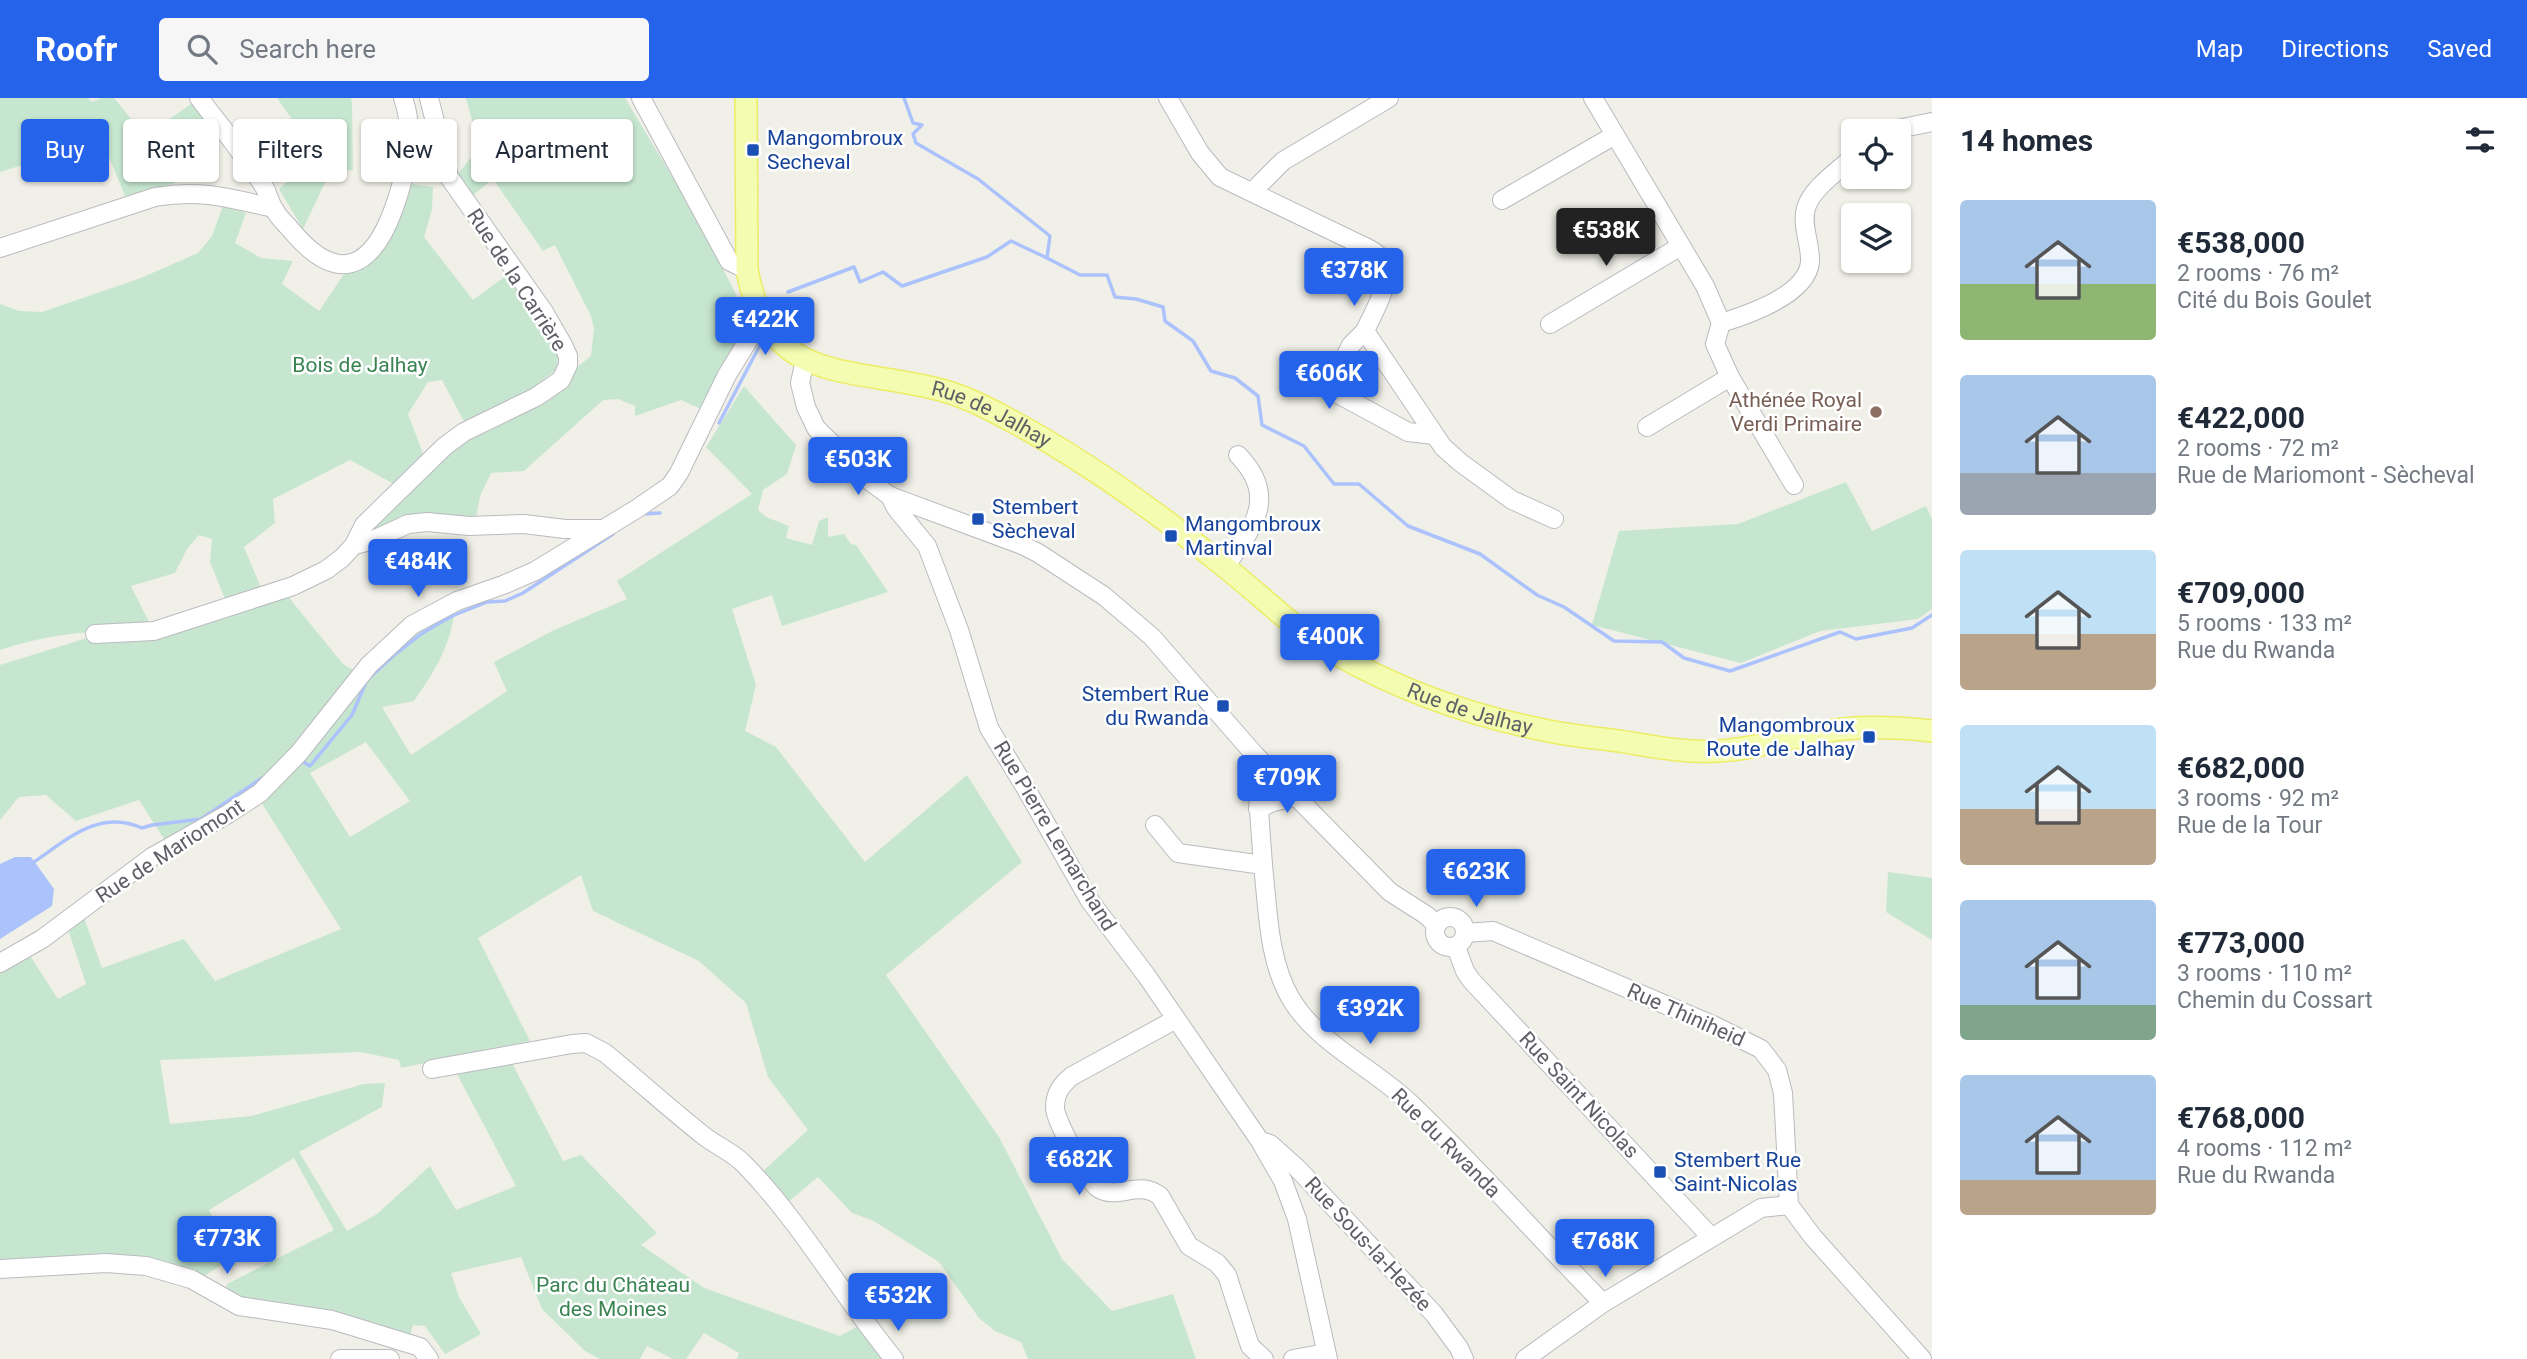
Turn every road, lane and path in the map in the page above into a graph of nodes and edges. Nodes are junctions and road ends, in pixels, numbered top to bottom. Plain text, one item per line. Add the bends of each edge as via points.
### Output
1 (199, 98) edge
2 (403, 98) edge
3 (429, 98) edge
4 (641, 98) edge
5 (746, 98) edge
6 (1168, 98) edge
7 (1389, 98) edge
8 (1593, 98) edge
9 (1932, 122) edge
10 (1911, 126) edge
11 (1615, 135) junction
12 (1841, 168) edge
13 (1252, 192) junction
14 (1502, 200) dead end
15 (273, 208) junction
16 (1681, 246) junction
17 (0, 248) edge
18 (747, 270) junction
19 (762, 318) junction
20 (1721, 323) junction
21 (1550, 324) dead end
22 (1365, 331) junction
23 (806, 359) junction
24 (1730, 377) junction
25 (1647, 427) dead end
26 (1434, 435) junction
27 (1238, 455) dead end
28 (1794, 485) dead end
29 (890, 496) junction
30 (1554, 519) dead end
31 (603, 529) junction
32 (354, 545) junction
33 (1225, 567) junction
34 (94, 634) dead end
35 (1932, 731) edge
36 (1255, 755) junction
37 (1296, 797) junction
38 (1258, 809) junction
39 (1155, 825) dead end
40 (1263, 865) junction
41 (1461, 940) junction
42 (0, 963) edge
43 (1176, 1019) junction
44 (432, 1069) dead end
45 (1259, 1140) junction
46 (1789, 1205) junction
47 (1712, 1237) junction
48 (0, 1269) edge
49 (1603, 1303) junction
50 (1327, 1356) edge
51 (340, 1359) edge
52 (390, 1359) edge
53 (429, 1359) edge
54 (894, 1359) edge
55 (1264, 1359) edge
56 (1293, 1359) edge
57 (1464, 1359) edge
58 (1525, 1359) edge
59 (1922, 1359) edge

1 - 15 street via 265,187
2 - 15 street via 409,147 402,184 388,224 364,257 342,265 320,258
3 - 32 street, Rue de la Carrière via 449,177 544,312 564,345 568,365 554,386 445,446 364,525
4 - 18 street via 729,261
5 - 18 main road, Rue de Jalhay
6 - 13 street via 1210,166 1220,177
7 - 13 street via 1283,161
8 - 11 street
9 - 10 street
11 - 14 street
11 - 16 street
12 - 20 street via 1805,209 1810,262 1805,276 1783,296 1749,315
13 - 22 street via 1374,251 1383,261 1384,286
15 - 17 street via 181,192
16 - 20 street
16 - 21 street
18 - 19 main road, Rue de Jalhay
19 - 23 main road, Rue de Jalhay via 779,342
19 - 31 street, Rue de Mariomont via 727,375 680,473 670,486
20 - 24 street via 1715,344
22 - 26 street
22 - 26 street via 1351,345 1330,386 1408,432
23 - 29 street, Rue Pierre Lemarchand via 800,383 816,428
23 - 33 main road, Rue de Jalhay via 835,371 936,388 980,405 1093,470
24 - 25 street
24 - 28 street
26 - 30 street via 1461,463 1512,500
27 - 33 street via 1258,479 1260,496 1244,540
29 - 36 street via 1022,545 1104,596 1152,637
29 - 43 street, Rue Pierre Lemarchand via 927,546 989,728 1090,901
31 - 32 street via 408,524
31 - 42 street, Rue de Mariomont via 535,571 457,601 412,625 369,665 299,753 260,793 152,857 42,939
32 - 34 street, Rue de la Carrière via 326,570 293,586 154,631
33 - 35 main road, Rue de Jalhay via 1301,630 1378,676 1461,708 1545,731 1686,752 1721,751 1864,727
36 - 37 street
36 - 38 street, Rue du Rwanda
37 - 38 street
37 - 41 street via 1391,892 1437,925 1440,945 1451,948
38 - 40 street, Rue du Rwanda
39 - 40 street via 1178,853
40 - 49 street, Rue du Rwanda via 1278,970 1304,1017 1409,1102
41 - 46 street, Rue Thiniheid via 1493,931 1760,1049 1776,1070 1783,1093
41 - 47 street, Rue Saint Nicolas via 1465,971 1471,980
43 - 45 street, Rue Pierre Lemarchand
43 - 55 street via 1072,1076 1060,1086 1055,1111 1090,1181 1109,1192 1133,1188 1154,1192 1189,1247 1217,1263 1227,1275 1250,1346
44 - 54 street via 572,1044 586,1043 605,1053 744,1164
45 - 50 street, Rue Pierre Lemarchand via 1283,1181 1297,1219
45 - 57 street, Rue Sous-la-Hezée via 1297,1168 1408,1286 1434,1314
46 - 47 street via 1761,1208
46 - 59 street
47 - 49 street
48 - 53 street via 146,1266 191,1279 239,1306 332,1321 420,1347
49 - 58 street
50 - 56 street
51 - 52 street

